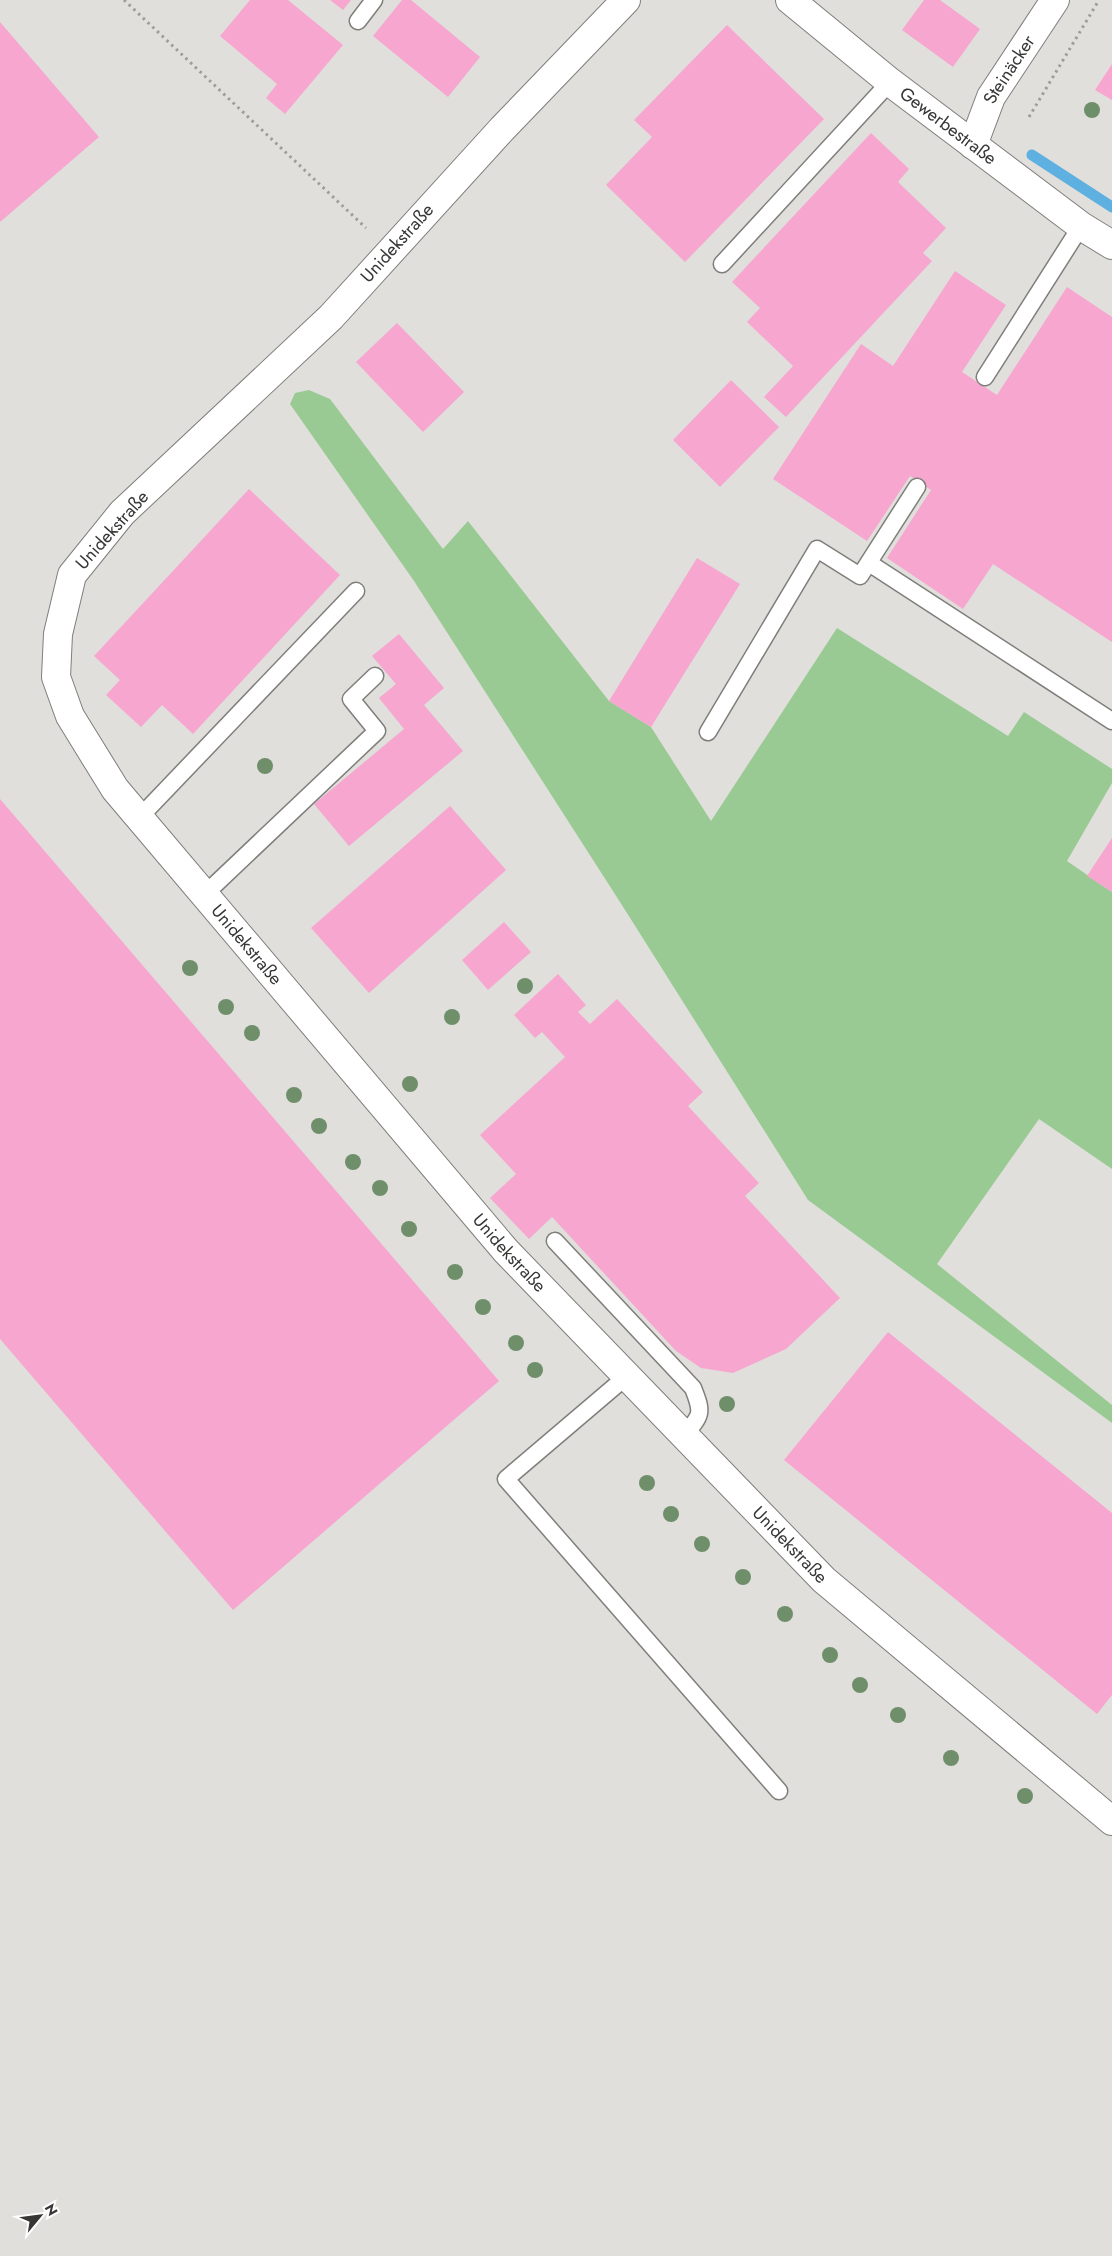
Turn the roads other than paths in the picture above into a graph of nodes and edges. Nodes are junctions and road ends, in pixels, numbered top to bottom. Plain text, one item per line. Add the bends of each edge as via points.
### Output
1 (374, 0) edge
2 (626, 0) edge
3 (790, 0) edge
4 (1055, 0) edge
5 (358, 21) dead end
6 (890, 82) junction
7 (973, 144) junction
8 (1081, 226) junction
9 (1112, 246) edge
10 (722, 264) dead end
11 (985, 377) dead end
12 (917, 486) dead end
13 (869, 563) junction
14 (356, 591) dead end
15 (375, 676) dead end
16 (1112, 721) edge
17 (708, 732) dead end
18 (139, 818) junction
19 (204, 895) junction
20 (555, 1241) dead end
21 (627, 1376) junction
22 (684, 1435) junction
23 (779, 1791) dead end
24 (1112, 1820) edge

1 - 5 lane
2 - 18 street, Unidekstraße via 502,129 331,317 122,513 72,575 58,634 56,677 70,716 115,790
3 - 6 street, Gewerbestraße
4 - 7 street, Steinäcker via 991,97
6 - 7 street, Gewerbestraße
6 - 10 lane
7 - 8 street, Gewerbestraße
8 - 9 street, Gewerbestraße
8 - 11 lane
12 - 13 lane
13 - 16 lane
13 - 17 lane via 860,576 817,549
14 - 18 lane
15 - 19 lane via 350,699 376,731
18 - 19 street, Unidekstraße
19 - 21 street, Unidekstraße via 506,1252
20 - 22 lane via 693,1388 701,1407 697,1421
21 - 22 street, Unidekstraße
21 - 23 lane via 506,1480
22 - 24 street, Unidekstraße via 824,1580

